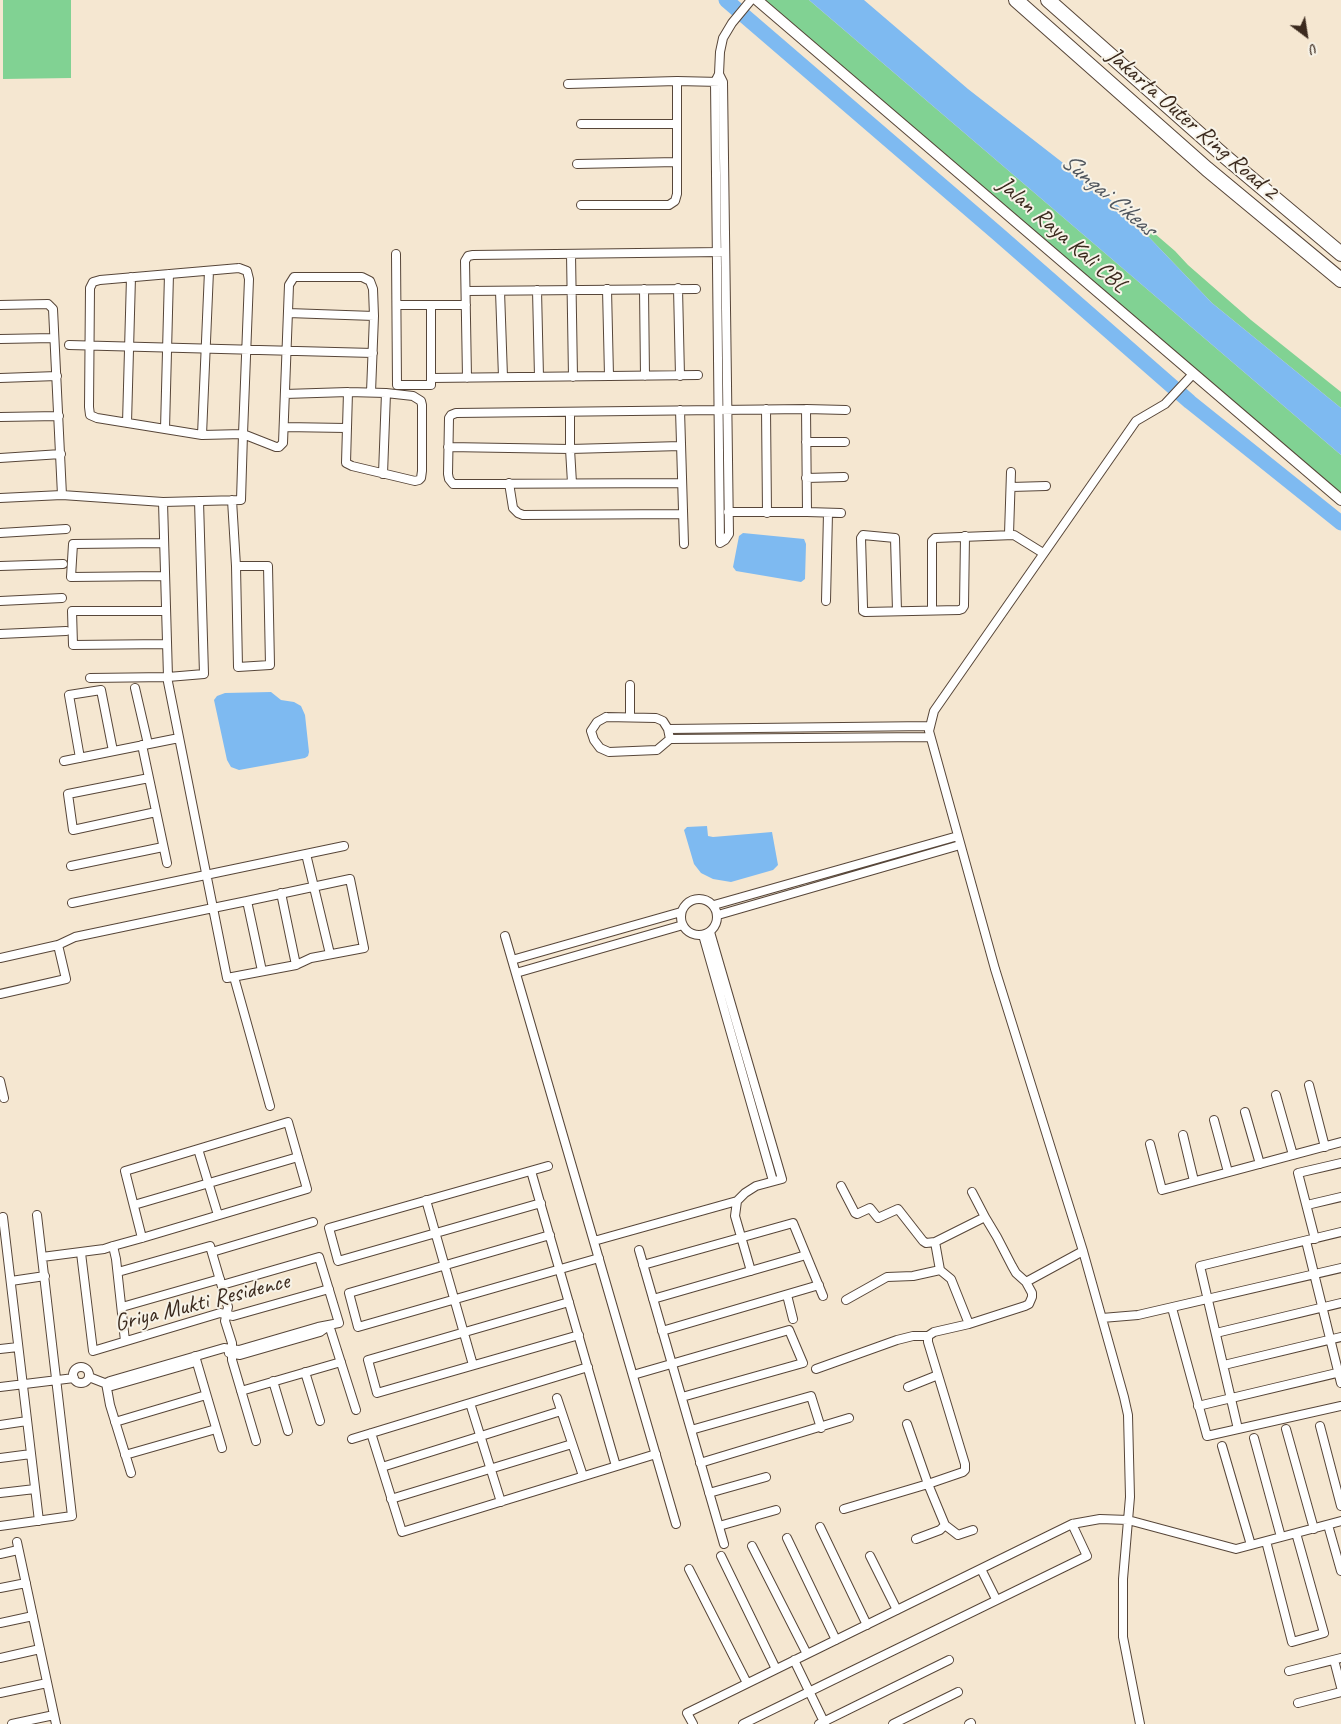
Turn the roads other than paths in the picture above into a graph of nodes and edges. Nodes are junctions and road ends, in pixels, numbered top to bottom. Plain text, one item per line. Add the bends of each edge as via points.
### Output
1 (751, 0) edge
2 (757, 0) edge
3 (1016, 0) edge
4 (1048, 0) edge
5 (677, 81) junction
6 (719, 82) junction
7 (568, 84) dead end
8 (581, 124) dead end
9 (677, 124) junction
10 (677, 162) junction
11 (577, 164) dead end
12 (581, 205) dead end
13 (721, 252) junction
14 (396, 254) dead end
15 (571, 254) junction
16 (1341, 254) edge
17 (209, 271) junction
18 (169, 274) junction
19 (131, 278) junction
20 (1341, 280) edge
21 (678, 288) junction
22 (607, 289) junction
23 (644, 289) junction
24 (696, 289) dead end
25 (537, 290) junction
26 (572, 290) junction
27 (466, 291) junction
28 (500, 291) junction
29 (0, 305) edge
30 (431, 305) junction
31 (466, 305) junction
32 (397, 306) junction
33 (288, 313) junction
34 (374, 316) junction
35 (54, 338) junction
36 (0, 339) edge
37 (69, 345) dead end
38 (90, 346) junction
39 (129, 347) junction
40 (167, 348) junction
41 (206, 348) junction
42 (247, 350) junction
43 (286, 351) junction
44 (373, 353) junction
45 (1193, 374) junction
46 (57, 376) junction
47 (609, 376) junction
48 (645, 376) junction
49 (680, 376) junction
50 (698, 376) dead end
51 (503, 377) junction
52 (539, 377) junction
53 (573, 377) junction
54 (0, 378) edge
55 (431, 378) junction
56 (467, 378) junction
57 (348, 392) junction
58 (371, 392) junction
59 (386, 393) junction
60 (285, 394) junction
61 (718, 409) junction
62 (727, 409) junction
63 (766, 409) junction
64 (680, 410) junction
65 (806, 410) junction
66 (846, 410) dead end
67 (570, 412) junction
68 (59, 416) junction
69 (0, 417) edge
70 (126, 423) junction
71 (284, 427) junction
72 (346, 428) junction
73 (165, 429) junction
74 (243, 434) junction
75 (202, 436) junction
76 (806, 442) junction
77 (845, 442) dead end
78 (681, 446) junction
79 (448, 447) junction
80 (570, 449) junction
81 (61, 454) junction
82 (0, 458) edge
83 (1011, 472) dead end
84 (383, 474) junction
85 (844, 477) dead end
86 (806, 478) junction
87 (572, 482) junction
88 (682, 482) junction
89 (509, 483) junction
90 (1046, 486) dead end
91 (1011, 487) junction
92 (62, 495) junction
93 (0, 498) edge
94 (232, 500) junction
95 (1341, 500) edge
96 (199, 501) junction
97 (163, 502) junction
98 (728, 512) junction
99 (807, 512) junction
100 (828, 512) junction
101 (766, 513) junction
102 (841, 513) dead end
103 (682, 514) junction
104 (66, 529) dead end
105 (0, 532) edge
106 (1009, 534) junction
107 (965, 536) junction
108 (164, 543) junction
109 (684, 544) dead end
110 (1044, 553) junction
111 (63, 564) dead end
112 (0, 566) edge
113 (236, 566) junction
114 (165, 576) junction
115 (62, 598) dead end
116 (826, 600) dead end
117 (0, 601) edge
118 (932, 610) junction
119 (166, 611) junction
120 (897, 611) junction
121 (66, 631) dead end
122 (0, 634) edge
123 (167, 644) junction
124 (90, 678) dead end
125 (168, 680) junction
126 (630, 685) dead end
127 (136, 688) dead end
128 (630, 717) junction
129 (930, 726) junction
130 (792, 727) junction
131 (668, 728) junction
132 (930, 737) junction
133 (179, 738) junction
134 (792, 738) junction
135 (670, 740) junction
136 (145, 744) junction
137 (113, 751) junction
138 (80, 758) junction
139 (64, 761) dead end
140 (149, 778) junction
141 (156, 812) junction
142 (958, 836) junction
143 (960, 845) junction
144 (344, 846) dead end
145 (163, 847) junction
146 (306, 854) junction
147 (167, 863) dead end
148 (71, 866) dead end
149 (206, 875) junction
150 (313, 886) junction
151 (281, 893) junction
152 (247, 900) junction
153 (72, 904) dead end
154 (714, 905) junction
155 (213, 908) junction
156 (682, 912) junction
157 (718, 915) junction
158 (682, 925) junction
159 (706, 934) junction
160 (505, 936) dead end
161 (58, 944) junction
162 (330, 954) junction
163 (0, 958) edge
164 (512, 960) junction
165 (296, 965) junction
166 (262, 971) junction
167 (516, 973) junction
168 (234, 977) junction
169 (0, 994) edge
170 (0, 1081) edge
171 (1309, 1086) dead end
172 (1276, 1095) dead end
173 (4, 1098) dead end
174 (270, 1106) dead end
175 (1246, 1112) dead end
176 (1214, 1120) dead end
177 (1183, 1135) dead end
178 (1341, 1142) edge
179 (1150, 1144) dead end
180 (1325, 1147) junction
181 (198, 1149) junction
182 (1293, 1155) junction
183 (298, 1157) junction
184 (1341, 1163) edge
185 (1260, 1164) junction
186 (548, 1166) dead end
187 (531, 1171) junction
188 (1228, 1172) junction
189 (1194, 1181) junction
190 (208, 1183) junction
191 (841, 1186) dead end
192 (972, 1192) dead end
193 (1341, 1197) edge
194 (426, 1200) junction
195 (737, 1201) junction
196 (541, 1203) junction
197 (134, 1205) junction
198 (1307, 1205) junction
199 (38, 1215) dead end
200 (218, 1215) junction
201 (3, 1217) dead end
202 (985, 1217) junction
203 (314, 1222) dead end
204 (1341, 1232) edge
205 (435, 1233) junction
206 (550, 1235) junction
207 (142, 1238) junction
208 (741, 1238) junction
209 (1315, 1238) junction
210 (594, 1241) junction
211 (1306, 1241) junction
212 (935, 1242) junction
213 (3, 1243) edge
214 (113, 1246) junction
215 (639, 1250) dead end
216 (1083, 1250) junction
217 (212, 1252) junction
218 (81, 1253) junction
219 (806, 1255) junction
220 (42, 1257) junction
221 (599, 1258) junction
222 (445, 1265) junction
223 (643, 1265) junction
224 (1341, 1268) edge
225 (560, 1270) junction
226 (940, 1270) junction
227 (751, 1271) junction
228 (118, 1272) junction
229 (1314, 1274) junction
230 (45, 1276) junction
231 (11, 1281) junction
232 (221, 1282) junction
233 (1026, 1282) junction
234 (819, 1285) junction
235 (329, 1289) junction
236 (787, 1295) junction
237 (823, 1296) dead end
238 (653, 1299) junction
239 (1208, 1299) junction
240 (454, 1300) junction
241 (846, 1300) dead end
242 (569, 1302) junction
243 (1341, 1303) edge
244 (122, 1307) junction
245 (1322, 1307) junction
246 (1172, 1308) junction
247 (226, 1314) junction
248 (1102, 1318) junction
249 (793, 1319) dead end
250 (969, 1324) junction
251 (329, 1326) junction
252 (662, 1331) junction
253 (464, 1332) junction
254 (1216, 1333) junction
255 (578, 1335) junction
256 (928, 1336) junction
257 (1341, 1337) edge
258 (1330, 1340) junction
259 (125, 1342) junction
260 (18, 1347) junction
261 (0, 1349) edge
262 (232, 1351) junction
263 (195, 1359) junction
264 (341, 1362) junction
265 (672, 1364) junction
266 (473, 1365) junction
267 (1224, 1365) junction
268 (588, 1367) junction
269 (816, 1369) dead end
270 (305, 1372) junction
271 (1340, 1372) edge
272 (938, 1374) junction
273 (633, 1376) junction
274 (89, 1377) junction
275 (74, 1378) junction
276 (56, 1381) junction
277 (273, 1381) junction
278 (106, 1383) junction
279 (1341, 1383) edge
280 (22, 1384) junction
281 (0, 1387) edge
282 (908, 1387) dead end
283 (241, 1390) junction
284 (206, 1396) junction
285 (557, 1398) dead end
286 (682, 1398) junction
287 (1231, 1398) junction
288 (470, 1403) junction
289 (1198, 1406) junction
290 (1341, 1406) edge
291 (356, 1410) dead end
292 (562, 1411) junction
293 (849, 1418) dead end
294 (320, 1421) dead end
295 (27, 1422) junction
296 (115, 1422) junction
297 (907, 1424) dead end
298 (0, 1425) edge
299 (1320, 1426) dead end
300 (820, 1428) junction
301 (216, 1429) junction
302 (1238, 1429) junction
303 (1286, 1429) dead end
304 (691, 1430) junction
305 (288, 1431) dead end
306 (371, 1433) junction
307 (481, 1436) junction
308 (1254, 1438) dead end
309 (352, 1439) dead end
310 (256, 1441) dead end
311 (572, 1444) junction
312 (1222, 1446) dead end
313 (222, 1448) dead end
314 (31, 1454) junction
315 (656, 1454) junction
316 (125, 1455) junction
317 (0, 1458) edge
318 (700, 1463) junction
319 (616, 1466) junction
320 (382, 1467) junction
321 (491, 1469) junction
322 (131, 1473) dead end
323 (583, 1476) junction
324 (766, 1477) dead end
325 (928, 1484) junction
326 (35, 1489) junction
327 (0, 1493) edge
328 (709, 1493) junction
329 (392, 1499) junction
330 (501, 1502) junction
331 (1341, 1506) edge
332 (844, 1509) dead end
333 (776, 1510) dead end
334 (1128, 1520) junction
335 (39, 1521) junction
336 (1341, 1521) edge
337 (676, 1524) dead end
338 (1072, 1524) junction
339 (945, 1525) junction
340 (1328, 1525) junction
341 (0, 1526) edge
342 (719, 1526) junction
343 (820, 1527) dead end
344 (1314, 1528) junction
345 (973, 1530) dead end
346 (1296, 1533) junction
347 (1281, 1537) junction
348 (787, 1538) dead end
349 (916, 1539) dead end
350 (1266, 1541) junction
351 (724, 1544) dead end
352 (1251, 1545) junction
353 (752, 1546) dead end
354 (0, 1554) edge
355 (721, 1556) dead end
356 (870, 1556) dead end
357 (689, 1569) dead end
358 (982, 1569) junction
359 (1341, 1571) edge
360 (26, 1583) junction
361 (0, 1588) edge
362 (996, 1599) junction
363 (897, 1610) junction
364 (33, 1616) junction
365 (0, 1623) edge
366 (867, 1625) junction
367 (836, 1640) junction
368 (40, 1649) junction
369 (807, 1654) junction
370 (0, 1658) edge
371 (1338, 1659) edge
372 (794, 1660) junction
373 (948, 1660) dead end
374 (776, 1669) junction
375 (1289, 1671) dead end
376 (47, 1683) junction
377 (746, 1683) junction
378 (1341, 1687) edge
379 (809, 1691) junction
380 (958, 1692) dead end
381 (1341, 1692) edge
382 (0, 1693) edge
383 (1298, 1703) dead end
384 (54, 1715) junction
385 (823, 1723) edge
386 (12, 1724) edge
387 (56, 1724) edge
388 (693, 1724) edge
389 (743, 1724) edge
390 (894, 1724) edge
391 (1140, 1724) edge

1 - 6 street via 723,38
2 - 45 main road, Jalan Raya Kali CBL
3 - 20 highway, Jakarta Outer Ring Road 2 via 1207,169
4 - 16 highway, Jakarta Outer Ring Road 2
5 - 6 street
5 - 7 street
5 - 9 street
6 - 13 street
8 - 9 street
9 - 10 street
10 - 11 street
10 - 12 street via 677,194 673,204
13 - 15 street
13 - 61 street
13 - 62 street
14 - 32 street
15 - 26 street
15 - 27 street via 470,255 465,261
17 - 18 street
17 - 41 street
17 - 42 street via 239,268 247,271
18 - 19 street
18 - 40 street
19 - 38 street via 96,281 91,285
19 - 39 street
21 - 23 street
21 - 24 street
21 - 49 street
22 - 23 street
22 - 26 street
22 - 47 street
23 - 48 street
25 - 26 street
25 - 28 street
25 - 52 street
26 - 53 street
27 - 28 street
27 - 31 street
28 - 51 street
29 - 35 street via 50,305 54,313
30 - 31 street
30 - 32 street
30 - 55 street
31 - 56 street
32 - 55 street via 397,386 431,385
33 - 34 street
33 - 34 street via 290,285 294,278 362,277 372,284
33 - 43 street
34 - 44 street
35 - 36 street
35 - 46 street
37 - 38 street
38 - 39 street
38 - 70 street via 89,412 98,418
39 - 40 street
39 - 70 street
40 - 41 street
40 - 73 street
41 - 42 street
41 - 75 street
42 - 43 street
42 - 74 street
43 - 44 street
43 - 60 street
44 - 58 street
45 - 95 main road, Jalan Raya Kali CBL
45 - 110 street via 1165,404 1136,422
46 - 54 street
46 - 68 street
47 - 48 street
47 - 53 street
48 - 49 street
49 - 50 street
51 - 52 street
51 - 56 street
52 - 53 street
55 - 56 street
57 - 58 street
57 - 60 street
57 - 72 street
58 - 59 street
59 - 84 street
59 - 84 street via 413,396 422,405 422,471 421,478 415,481
60 - 71 street
61 - 62 street
61 - 64 street
61 - 98 street via 720,544 729,534
62 - 63 street
62 - 98 street
63 - 65 street
63 - 101 street
64 - 67 street
64 - 78 street
65 - 66 street
65 - 76 street
67 - 79 street via 453,414 448,422
67 - 80 street
68 - 69 street
68 - 81 street
70 - 73 street
71 - 72 street
71 - 74 street via 280,447
72 - 84 street via 346,463
73 - 75 street
74 - 75 street
74 - 94 street via 241,500
76 - 77 street
76 - 86 street
78 - 80 street
78 - 88 street
79 - 80 street
79 - 89 street via 448,474 453,484
80 - 87 street
81 - 82 street
81 - 92 street
83 - 91 street
85 - 86 street
86 - 99 street
87 - 88 street
87 - 89 street
88 - 103 street
89 - 103 street via 513,508 523,515
90 - 91 street
91 - 106 street
92 - 93 street
92 - 97 street
94 - 96 street
94 - 113 street
96 - 97 street
96 - 125 street via 204,674
97 - 108 street
98 - 101 street
99 - 100 street
99 - 101 street
100 - 102 street
100 - 116 street
103 - 109 street
104 - 105 street
106 - 107 street
106 - 110 street
107 - 118 street via 935,538 932,541
107 - 118 street via 964,606 959,610
108 - 114 street
108 - 114 street via 73,544 71,577
110 - 129 street via 934,711
111 - 112 street
113 - 113 street via 268,566 270,665 238,668
114 - 119 street
115 - 117 street
118 - 120 street
119 - 123 street
119 - 123 street via 72,611 73,645
120 - 120 street via 863,610 863,535 895,538
121 - 122 street
123 - 125 street
124 - 125 street
125 - 133 street
126 - 128 street
127 - 136 street
128 - 131 street via 656,718
128 - 135 street via 606,717 596,722 591,731 600,748 609,752 657,750
129 - 130 street
129 - 132 street
130 - 131 street
130 - 134 street
131 - 135 street
132 - 134 street
132 - 142 street
133 - 136 street
133 - 149 street
134 - 135 street
136 - 137 street
136 - 140 street
137 - 138 street
137 - 138 street via 101,690 69,696
138 - 139 street
140 - 141 street
140 - 141 street via 68,794 73,830
141 - 145 street
142 - 143 street
142 - 154 street
143 - 157 street
143 - 216 street via 995,969
144 - 146 street
145 - 147 street
145 - 148 street
146 - 149 street
146 - 150 street
149 - 153 street
149 - 155 street
150 - 151 street
150 - 162 street
150 - 162 street via 350,879 364,948
151 - 152 street
151 - 165 street
152 - 155 street
152 - 166 street
154 - 156 street via 701,898 693,899 686,903
154 - 157 street
155 - 161 street via 75,937
155 - 168 street via 227,978
156 - 158 street
156 - 164 street
157 - 159 street via 718,922
158 - 159 street via 695,935
158 - 167 street
159 - 195 street via 782,1179 756,1186
160 - 164 street
161 - 163 street
161 - 169 street via 66,979
162 - 165 street
164 - 167 street
165 - 166 street
166 - 168 street
167 - 210 street
168 - 174 street
170 - 173 street
171 - 180 street
172 - 182 street
175 - 185 street
176 - 188 street
177 - 189 street
178 - 180 street
179 - 189 street via 1162,1190
180 - 182 street
181 - 183 street via 288,1122
181 - 190 street
181 - 197 street via 125,1171
182 - 185 street
183 - 190 street
183 - 200 street via 307,1189
184 - 198 street via 1298,1173
185 - 188 street
186 - 187 street
187 - 194 street
187 - 196 street
188 - 189 street
190 - 197 street
190 - 200 street
191 - 212 street via 854,1213 870,1208 878,1218 898,1209 923,1241
192 - 202 street
193 - 198 street
194 - 205 street
194 - 205 street via 329,1228 338,1261
195 - 208 street via 735,1216
195 - 210 street
196 - 205 street
196 - 206 street
197 - 207 street
198 - 209 street
199 - 220 street
200 - 207 street
201 - 213 street
202 - 212 street
202 - 233 street via 1016,1273
203 - 217 street
204 - 209 street
205 - 222 street
206 - 222 street
206 - 225 street
207 - 214 street
208 - 219 street via 793,1223
208 - 223 street
208 - 227 street
209 - 211 street
210 - 221 street
211 - 229 street
211 - 239 street via 1200,1266
212 - 226 street
213 - 231 street
214 - 218 street
214 - 228 street
215 - 223 street
216 - 233 street
216 - 248 street
217 - 228 street via 210,1246
217 - 232 street
218 - 220 street
218 - 259 street, Griya Mukti Residence via 93,1352
219 - 227 street
219 - 234 street
220 - 230 street
221 - 225 street
221 - 273 street
222 - 240 street
222 - 240 street via 348,1293 358,1327
223 - 238 street
224 - 229 street
225 - 240 street
225 - 242 street
226 - 241 street via 887,1277
226 - 250 street via 951,1279
227 - 238 street
228 - 244 street
229 - 239 street
229 - 245 street
230 - 231 street
230 - 276 street
231 - 260 street
232 - 235 street via 319,1257
232 - 244 street
232 - 247 street via 228,1307
233 - 250 street via 1032,1293 1029,1304
234 - 236 street
234 - 237 street
235 - 247 street, Griya Mukti Residence via 233,1316
235 - 251 street via 338,1323
236 - 249 street
236 - 252 street
238 - 252 street
239 - 246 street
239 - 254 street
240 - 253 street
242 - 253 street
242 - 255 street
243 - 245 street
244 - 259 street
245 - 254 street
245 - 258 street
246 - 248 street via 1138,1316
246 - 289 street
247 - 259 street, Griya Mukti Residence via 220,1313
247 - 262 street via 224,1321
248 - 334 street via 1128,1415
250 - 256 street
251 - 262 street via 320,1332 240,1355
251 - 264 street
252 - 265 street
253 - 266 street
253 - 266 street via 368,1360 370,1368 377,1393
254 - 267 street
255 - 266 street
255 - 268 street
256 - 269 street via 897,1340
256 - 272 street
257 - 258 street
258 - 267 street
258 - 271 street
260 - 261 street
260 - 280 street
262 - 263 street
262 - 283 street
263 - 278 street via 112,1386
263 - 284 street
264 - 270 street
264 - 291 street
265 - 273 street
265 - 286 street
265 - 286 street via 789,1330 803,1363
267 - 287 street
268 - 288 street
268 - 319 street
270 - 277 street
270 - 294 street
271 - 279 street
271 - 287 street
272 - 282 street
272 - 325 street via 965,1466 961,1473
273 - 315 street
274 - 275 street via 82,1383
274 - 275 street via 87,1369 79,1367 73,1374
274 - 278 street
275 - 276 street
276 - 280 street
276 - 335 street via 72,1516
277 - 283 street
277 - 305 street
278 - 296 street
280 - 281 street
280 - 295 street
283 - 310 street
284 - 296 street
284 - 301 street
285 - 292 street
286 - 304 street
287 - 289 street
287 - 302 street
288 - 306 street
288 - 307 street
289 - 302 street via 1207,1436
290 - 302 street
292 - 307 street
292 - 311 street
293 - 300 street
295 - 298 street
295 - 314 street
296 - 316 street
297 - 325 street
299 - 331 street
300 - 304 street via 811,1396
300 - 318 street
301 - 313 street
301 - 316 street
303 - 344 street
304 - 318 street
306 - 309 street
306 - 320 street
307 - 320 street
307 - 321 street
308 - 347 street
311 - 321 street
311 - 323 street
312 - 352 street
314 - 317 street
314 - 326 street
315 - 319 street
315 - 337 street
316 - 322 street
318 - 328 street
319 - 323 street
320 - 329 street
321 - 329 street
321 - 330 street
323 - 330 street
324 - 328 street
325 - 332 street
325 - 339 street
326 - 327 street
326 - 335 street
328 - 342 street
329 - 330 street via 402,1532
333 - 342 street
334 - 338 street via 1100,1519
334 - 352 street via 1236,1549
334 - 391 street via 1122,1579 1123,1637
335 - 341 street
336 - 340 street
338 - 358 street
338 - 362 street via 1087,1556
339 - 345 street via 958,1536
339 - 349 street
340 - 344 street
340 - 359 street
342 - 351 street
343 - 366 street
344 - 346 street
346 - 347 street
346 - 350 street via 1324,1634 1292,1642
347 - 350 street
348 - 367 street
350 - 352 street
353 - 369 street
354 - 360 street via 18,1546
355 - 374 street
356 - 363 street
357 - 377 street
358 - 362 street
358 - 363 street
360 - 361 street
360 - 364 street
362 - 379 street
363 - 366 street
364 - 365 street
364 - 368 street
366 - 367 street
367 - 369 street
368 - 370 street
368 - 376 street
369 - 372 street
371 - 375 street
371 - 378 street
372 - 374 street
372 - 379 street
373 - 385 street
374 - 377 street
376 - 382 street
376 - 384 street
377 - 388 street via 687,1713
379 - 385 street
379 - 389 street
380 - 390 street
381 - 383 street
384 - 386 street
384 - 387 street

